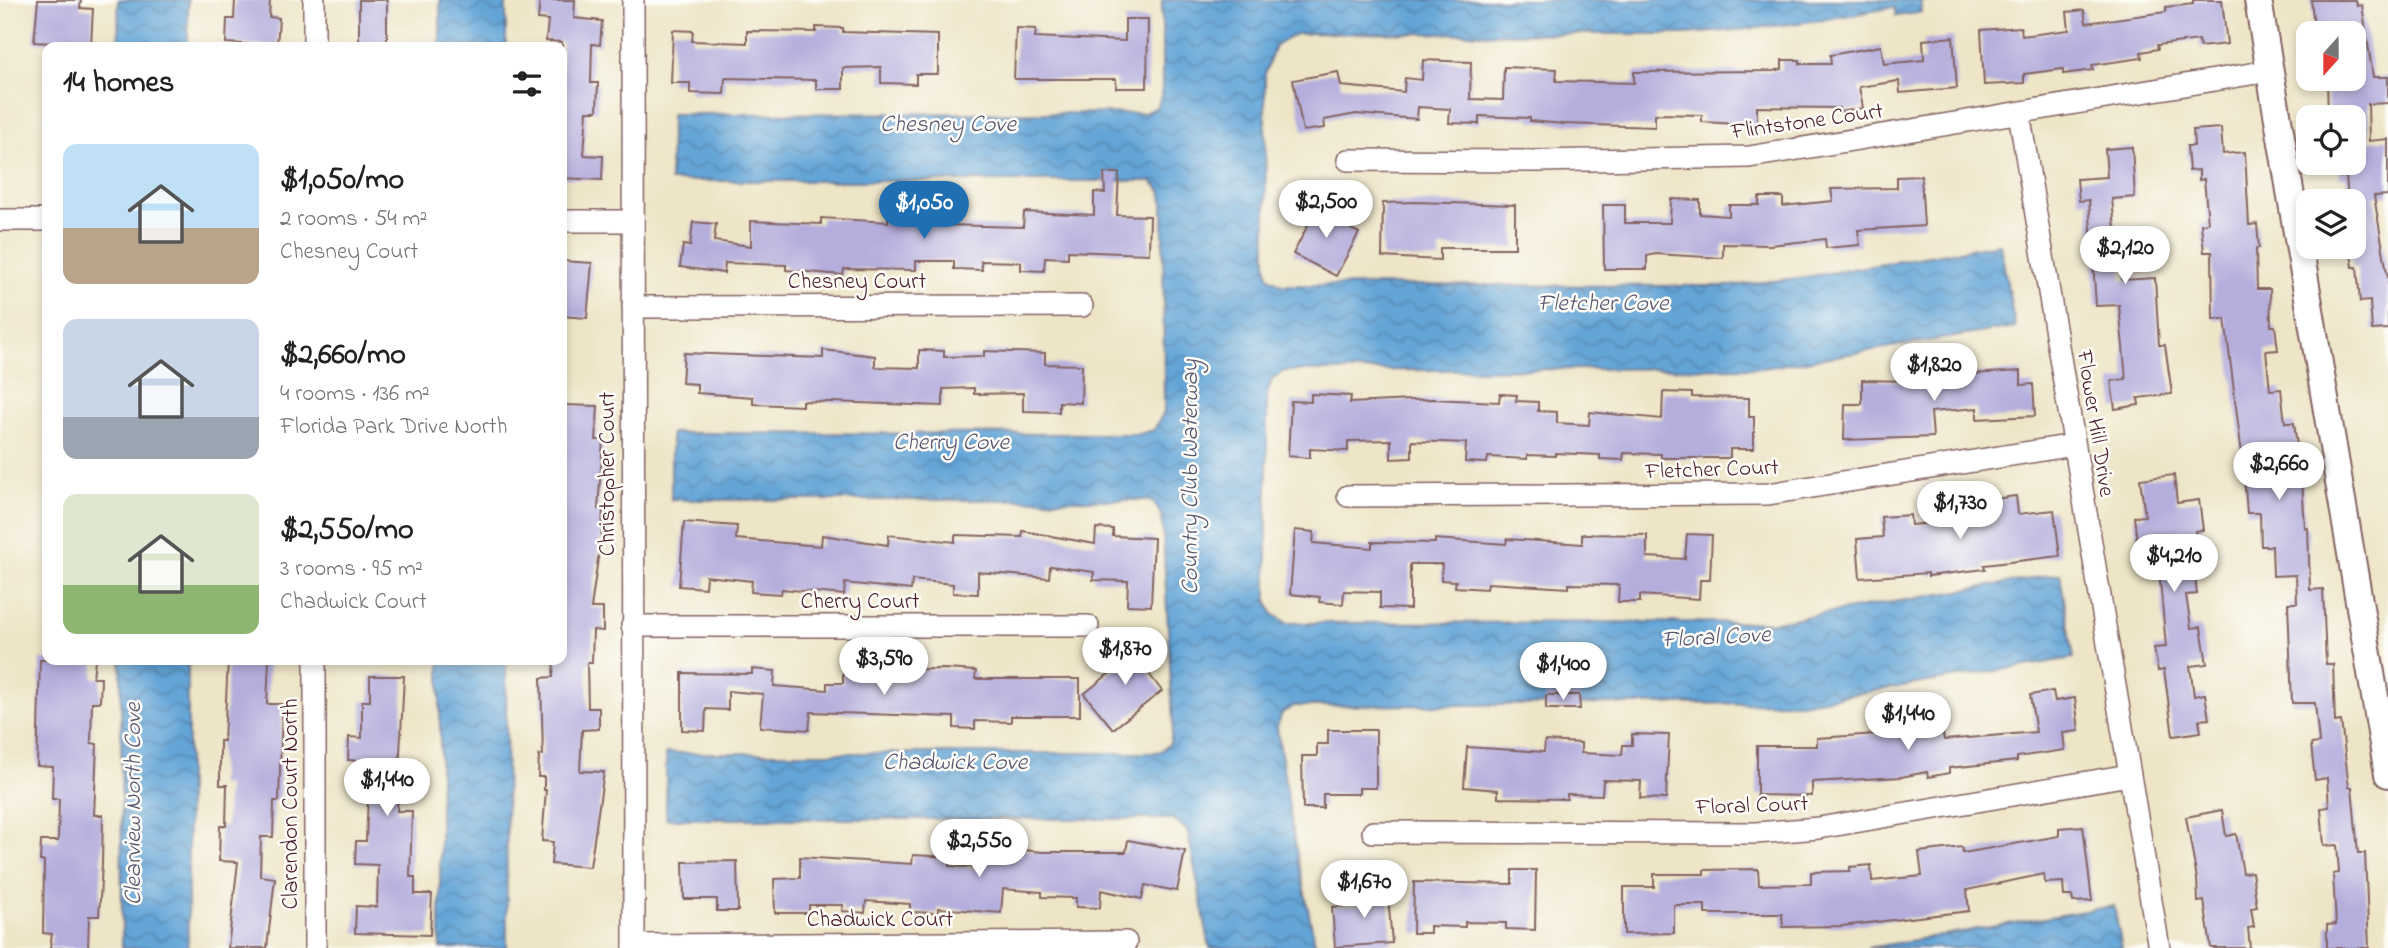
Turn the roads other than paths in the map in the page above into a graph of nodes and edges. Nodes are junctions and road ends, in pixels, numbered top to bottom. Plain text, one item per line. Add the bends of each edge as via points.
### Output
1 (314, 0) edge
2 (633, 0) edge
3 (2258, 0) edge
4 (314, 42) edge
5 (2269, 71) junction
6 (2019, 113) junction
7 (1348, 160) dead end
8 (0, 220) edge
9 (42, 220) edge
10 (567, 221) edge
11 (632, 221) junction
12 (1082, 306) dead end
13 (633, 307) junction
14 (2074, 445) junction
15 (1348, 496) dead end
16 (632, 626) junction
17 (1088, 626) dead end
18 (315, 665) edge
19 (2388, 774) edge
20 (2129, 775) junction
21 (1373, 832) dead end
22 (1126, 943) dead end
23 (634, 946) edge
24 (952, 946) edge
25 (315, 948) edge
26 (2159, 948) edge

1 - 4 street
2 - 11 street, Christopher Court
3 - 5 street
5 - 6 street, Flintstone Court
5 - 19 street
6 - 7 street, Flintstone Court via 1736,158
6 - 14 street, Flower Hill Drive
8 - 9 street
10 - 11 street
11 - 13 street, Christopher Court
12 - 13 street, Chesney Court
13 - 16 street, Christopher Court
14 - 15 street, Fletcher Court via 1756,495
14 - 20 street, Flower Hill Drive
16 - 17 street, Cherry Court
16 - 23 street, Christopher Court
18 - 25 street, Clarendon Court North
20 - 21 street, Floral Court via 1819,828 1769,832
20 - 26 street, Flower Hill Drive
22 - 24 street, Chadwick Court
23 - 24 street, Chadwick Court

